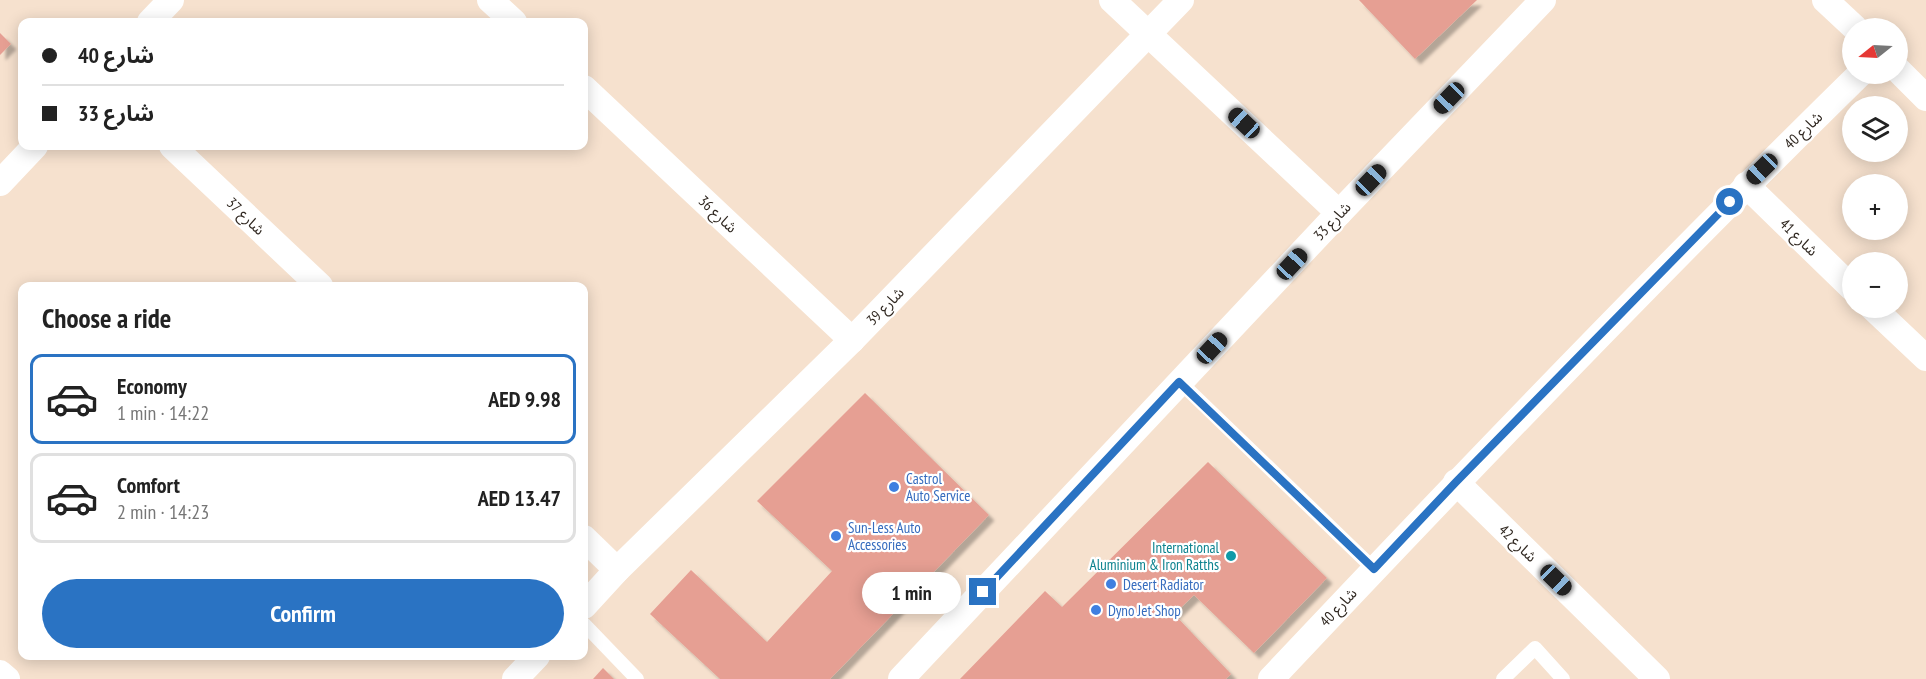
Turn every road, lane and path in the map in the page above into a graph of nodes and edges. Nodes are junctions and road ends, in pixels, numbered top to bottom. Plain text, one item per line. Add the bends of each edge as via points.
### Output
1 (171, 0) edge
2 (490, 0) edge
3 (1112, 0) edge
4 (1181, 0) edge
5 (1544, 0) edge
6 (1825, 0) edge
7 (154, 18) edge
8 (510, 18) edge
9 (1844, 18) edge
10 (1148, 34) junction
11 (1908, 80) edge
12 (1850, 84) edge
13 (588, 92) edge
14 (1926, 98) edge
15 (31, 150) edge
16 (176, 150) edge
17 (2, 176) edge
18 (1746, 185) junction
19 (1340, 213) junction
20 (1842, 278) edge
21 (316, 282) edge
22 (1884, 318) edge
23 (852, 340) junction
24 (1926, 358) edge
25 (1179, 382) junction
26 (1456, 482) junction
27 (588, 542) edge
28 (1374, 569) junction
29 (617, 570) junction
30 (588, 602) edge
31 (588, 628) edge
32 (533, 660) edge
33 (0, 672) edge
34 (7, 679) edge
35 (515, 679) edge
36 (638, 679) edge
37 (901, 679) edge
38 (1271, 679) edge
39 (1503, 679) edge
40 (1563, 679) edge
41 (1657, 679) edge

1 - 7 street
2 - 8 street
3 - 10 street
4 - 10 street, شارع 39
5 - 19 street, شارع 33
6 - 9 street
10 - 19 street
10 - 23 street, شارع 39
11 - 14 street
12 - 18 street, شارع 40
13 - 23 street, شارع 36
15 - 17 street
16 - 21 street, شارع 37
18 - 20 street, شارع 41
18 - 26 street, شارع 40
19 - 25 street, شارع 33
22 - 24 street
23 - 29 street, شارع 39
25 - 28 lane
25 - 37 street, شارع 33
26 - 28 street, شارع 40
26 - 41 street, شارع 42
27 - 29 street
28 - 38 street, شارع 40
29 - 30 street, شارع 39
31 - 36 lane
32 - 35 street
33 - 34 street
39 - 40 lane via 1535,648

